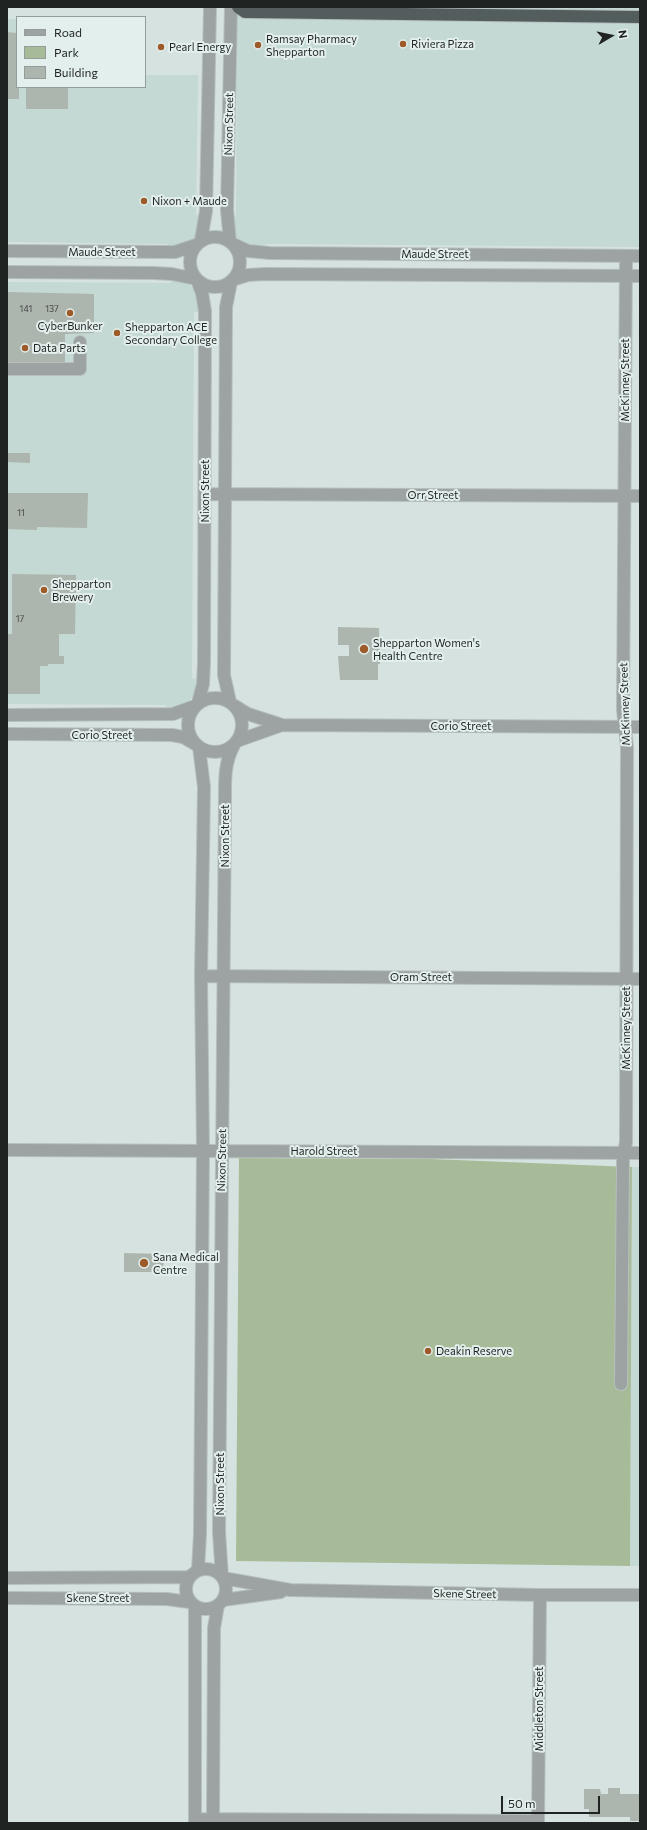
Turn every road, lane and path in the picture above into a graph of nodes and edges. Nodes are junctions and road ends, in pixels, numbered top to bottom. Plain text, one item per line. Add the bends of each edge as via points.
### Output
1 (210, 7) edge
2 (231, 7) edge
3 (238, 7) edge
4 (640, 17) edge
5 (199, 243) junction
6 (231, 243) junction
7 (7, 251) edge
8 (355, 254) junction
9 (480, 255) junction
10 (626, 256) junction
11 (640, 256) edge
12 (7, 272) edge
13 (355, 274) junction
14 (480, 274) junction
15 (626, 276) junction
16 (640, 276) edge
17 (197, 280) junction
18 (232, 281) junction
19 (80, 342) dead end
20 (7, 369) edge
21 (205, 494) junction
22 (225, 494) junction
23 (625, 496) junction
24 (640, 496) edge
25 (196, 704) junction
26 (233, 704) junction
27 (7, 714) edge
28 (282, 725) junction
29 (625, 727) junction
30 (640, 728) edge
31 (7, 734) edge
32 (236, 743) junction
33 (197, 746) junction
34 (201, 976) junction
35 (225, 976) junction
36 (626, 979) junction
37 (640, 979) edge
38 (7, 1150) edge
39 (203, 1151) junction
40 (222, 1151) junction
41 (625, 1152) junction
42 (640, 1153) edge
43 (621, 1384) dead end
44 (193, 1574) junction
45 (7, 1578) edge
46 (222, 1578) junction
47 (290, 1590) junction
48 (540, 1595) junction
49 (640, 1595) edge
50 (7, 1598) edge
51 (221, 1603) junction
52 (192, 1604) junction
53 (195, 1821) edge
54 (213, 1821) edge
55 (538, 1822) edge

1 - 5 street, Nixon Street via 206,210
2 - 6 street, Nixon Street via 227,210
3 - 4 highway via 245,12
5 - 6 street via 216,236
5 - 7 street, Maude Street via 175,252
5 - 17 street via 191,253 189,262
6 - 8 street, Maude Street via 248,251 270,253
6 - 18 street via 238,251 240,260 237,274
8 - 9 street, Maude Street
8 - 13 street
9 - 10 street, Maude Street
9 - 14 street
10 - 11 street, Maude Street
10 - 15 street, McKinney Street
12 - 17 street, Maude Street via 154,273
13 - 14 street, Maude Street
13 - 18 street, Maude Street via 264,274 248,275
14 - 15 street, Maude Street
15 - 16 street, Maude Street
15 - 23 street, McKinney Street
17 - 18 street via 210,287 224,286
17 - 21 street, Nixon Street via 205,311
18 - 22 street, Nixon Street via 226,307
19 - 20 street via 80,369
21 - 22 street, Orr Street
21 - 25 street, Nixon Street via 204,662 203,684
22 - 23 street, Orr Street
22 - 26 street, Nixon Street via 224,675
23 - 24 street, Orr Street
23 - 29 street, McKinney Street
25 - 26 street via 214,697
25 - 27 street, Corio Street via 172,714
25 - 33 street via 189,715 187,725 190,736
26 - 28 street, Corio Street via 248,714
26 - 32 street via 240,714 242,723
28 - 29 street, Corio Street
28 - 32 street, Corio Street
29 - 30 street, Corio Street
29 - 36 street, McKinney Street
31 - 33 street, Corio Street via 172,735 183,737
32 - 33 street via 226,750 217,752
32 - 35 street, Nixon Street via 228,756 226,770
33 - 34 street, Nixon Street via 204,787
34 - 35 street, Oram Street
34 - 39 street, Nixon Street
35 - 36 street, Oram Street
35 - 40 street, Nixon Street
36 - 37 street, Oram Street
36 - 41 street, McKinney Street
38 - 39 street, Harold Street
39 - 40 street, Harold Street
39 - 44 street, Nixon Street via 200,1534
40 - 41 street, Harold Street
40 - 46 street, Nixon Street via 219,1524
41 - 42 street, Harold Street
41 - 43 street, McKinney Street
44 - 45 street, Skene Street
44 - 46 street via 211,1570
44 - 52 street via 185,1587
46 - 47 street, Skene Street
46 - 51 street via 226,1589
47 - 48 street, Skene Street
47 - 51 street, Skene Street
48 - 49 street, Skene Street
48 - 55 street, Middleton Street
50 - 52 street, Skene Street via 167,1599
51 - 52 street via 207,1610
51 - 54 street via 214,1628
52 - 53 street
53 - 54 street
54 - 55 street

